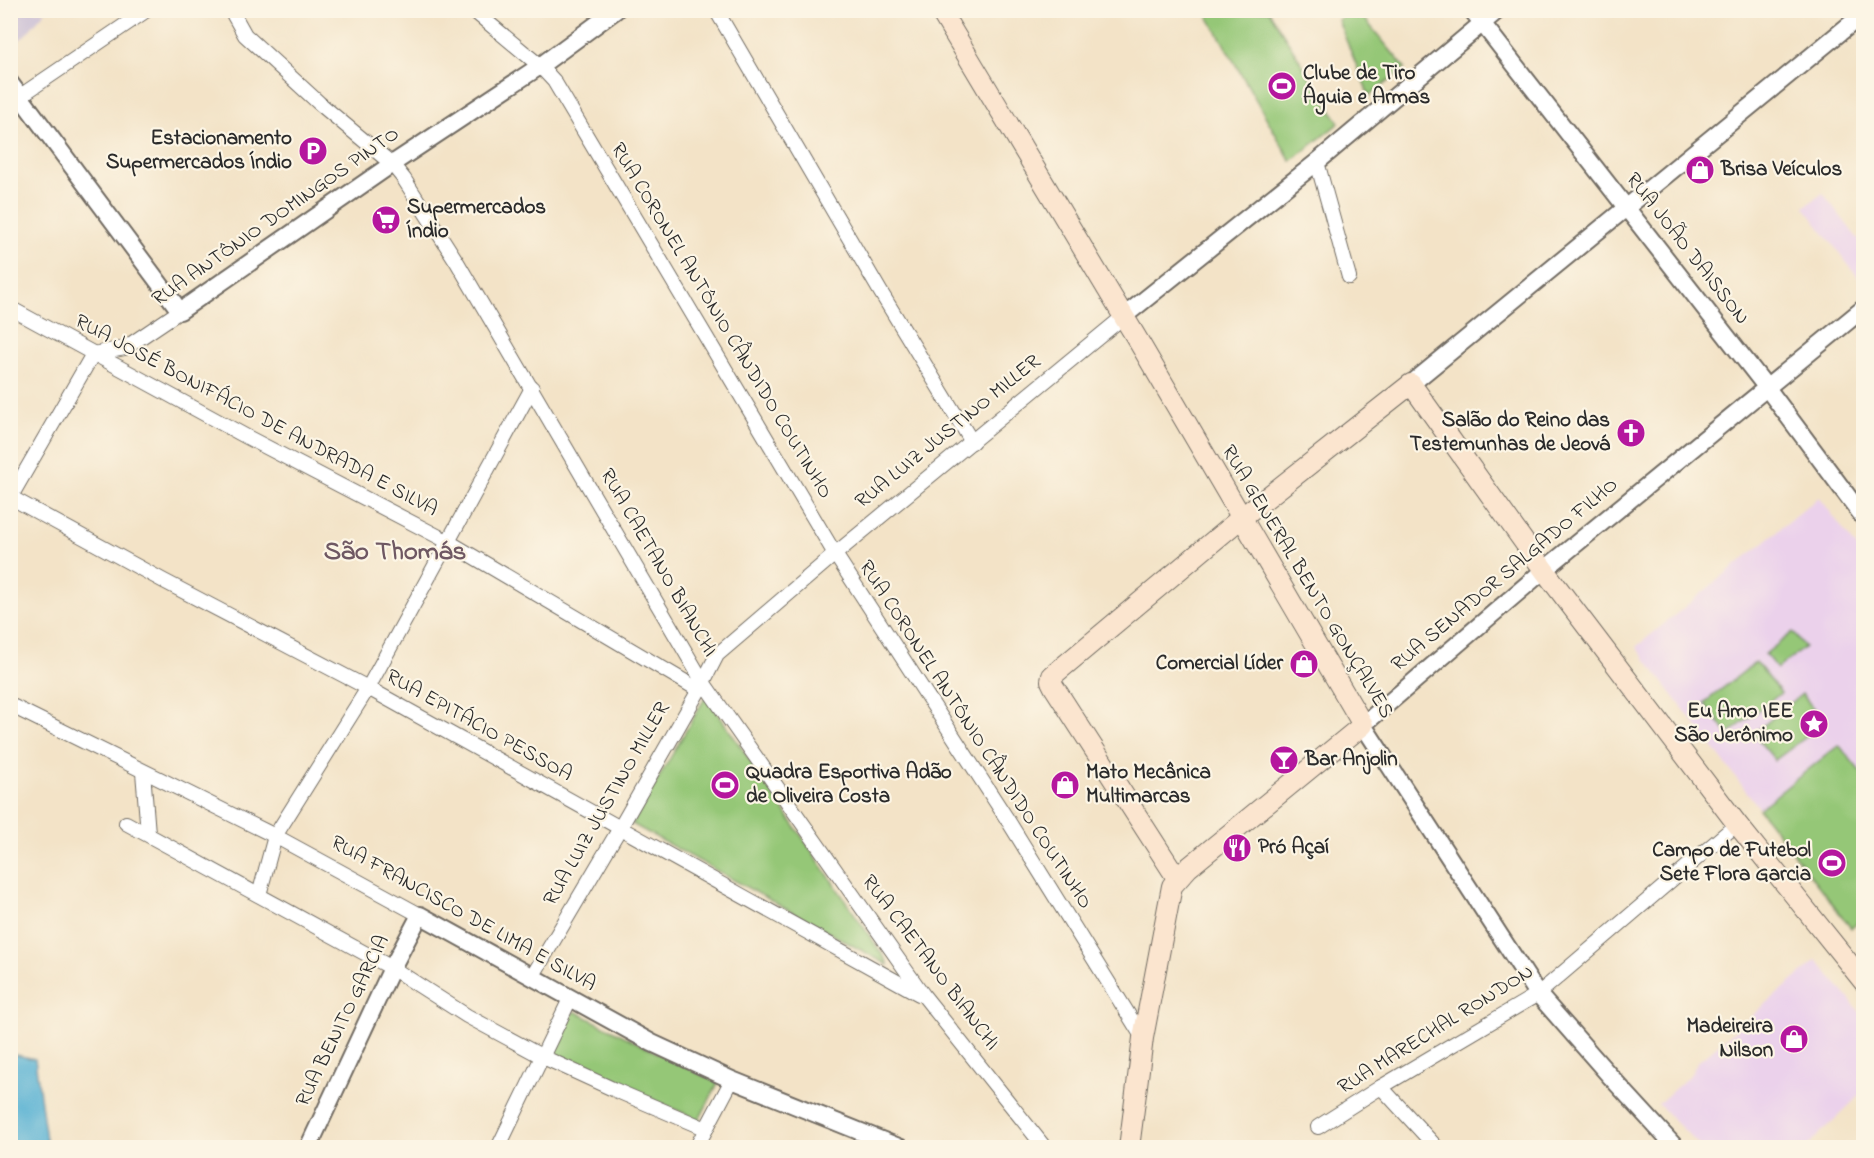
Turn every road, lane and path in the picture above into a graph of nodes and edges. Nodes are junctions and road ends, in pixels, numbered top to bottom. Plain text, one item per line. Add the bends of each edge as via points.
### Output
1 (147, 10) edge
2 (231, 10) edge
3 (473, 10) edge
4 (616, 10) edge
5 (716, 10) edge
6 (940, 10) edge
7 (1498, 10) edge
8 (1863, 13) edge
9 (1477, 17) edge
10 (540, 66) junction
11 (10, 82) edge
12 (15, 100) edge
13 (1317, 162) junction
14 (392, 164) junction
15 (1626, 208) junction
16 (1349, 277) dead end
17 (10, 308) edge
18 (1863, 308) edge
19 (180, 311) junction
20 (1123, 317) junction
21 (93, 354) junction
22 (1411, 384) junction
23 (532, 388) junction
24 (1767, 388) junction
25 (972, 441) junction
26 (11, 497) edge
27 (1241, 518) junction
28 (1863, 518) edge
29 (447, 541) junction
30 (835, 554) junction
31 (1544, 570) junction
32 (701, 686) junction
33 (368, 688) junction
34 (10, 705) edge
35 (1363, 725) junction
36 (143, 772) junction
37 (126, 823) dead end
38 (1737, 824) junction
39 (620, 828) junction
40 (148, 833) junction
41 (275, 836) junction
42 (1177, 878) junction
43 (259, 895) junction
44 (420, 915) junction
45 (392, 968) junction
46 (532, 977) junction
47 (1863, 981) edge
48 (1538, 994) junction
49 (924, 996) junction
50 (570, 999) junction
51 (1143, 1038) junction
52 (543, 1057) junction
53 (732, 1080) junction
54 (1381, 1087) junction
55 (1318, 1127) dead end
56 (706, 1129) junction
57 (308, 1148) edge
58 (498, 1148) edge
59 (696, 1148) edge
60 (901, 1148) edge
61 (1045, 1148) edge
62 (1129, 1148) edge
63 (1437, 1148) edge
64 (1676, 1148) edge

1 - 12 street
2 - 14 street, RUA CAETANO BIANCHI via 245,35 319,104
3 - 10 street, RUA CORONEL ANTÔNIO CÂNDIDO COUTINHO
4 - 10 street, RUA ANTÔNIO DOMINGOS PINTO
5 - 25 street
6 - 20 main road, RUA GENERAL BENTO GONÇALVES
7 - 9 street, RUA LUIZ JUSTINO MILLER
8 - 15 street
9 - 13 street, RUA LUIZ JUSTINO MILLER
9 - 15 street, RUA JOÃO DAISSON
10 - 14 street, RUA ANTÔNIO DOMINGOS PINTO
10 - 30 street, RUA CORONEL ANTÔNIO CÂNDIDO COUTINHO via 554,81
11 - 12 street
12 - 19 street
13 - 16 street
13 - 20 street, RUA LUIZ JUSTINO MILLER
14 - 19 street, RUA ANTÔNIO DOMINGOS PINTO
14 - 23 street, RUA CAETANO BIANCHI via 457,262
15 - 22 street
15 - 24 street, RUA JOÃO DAISSON
17 - 21 street, RUA JOSÉ BONIFÁCIO DE ANDRADA E SILVA
18 - 24 street, RUA SENADOR SALGADO FILHO
19 - 21 street, RUA ANTÔNIO DOMINGOS PINTO via 126,348
20 - 25 street, RUA LUIZ JUSTINO MILLER
20 - 27 main road, RUA GENERAL BENTO GONÇALVES
21 - 26 street
21 - 29 street, RUA JOSÉ BONIFÁCIO DE ANDRADA E SILVA
22 - 27 main road
22 - 31 main road
23 - 29 street
23 - 32 street, RUA CAETANO BIANCHI
24 - 28 street, RUA JOÃO DAISSON
24 - 31 street, RUA SENADOR SALGADO FILHO
25 - 30 street, RUA LUIZ JUSTINO MILLER
26 - 33 street, RUA EPITÁCIO PESSOA
27 - 35 main road, RUA GENERAL BENTO GONÇALVES
27 - 42 main road via 1059,668 1051,680
29 - 32 street, RUA JOSÉ BONIFÁCIO DE ANDRADA E SILVA
29 - 33 street
30 - 32 street, RUA LUIZ JUSTINO MILLER via 717,655
30 - 51 street, RUA CORONEL ANTÔNIO CÂNDIDO COUTINHO
31 - 35 street, RUA SENADOR SALGADO FILHO
31 - 38 main road
32 - 39 street, RUA LUIZ JUSTINO MILLER
32 - 49 street, RUA CAETANO BIANCHI
33 - 39 street, RUA EPITÁCIO PESSOA
33 - 41 street
34 - 36 street, RUA FRANCISCO DE LIMA E SILVA
35 - 42 main road, RUA SENADOR SALGADO FILHO
35 - 48 street, RUA GENERAL BENTO GONÇALVES
36 - 40 street
36 - 41 street, RUA FRANCISCO DE LIMA E SILVA
37 - 40 street
38 - 47 main road
38 - 48 street, RUA MARECHAL RONDON
39 - 46 street, RUA LUIZ JUSTINO MILLER
39 - 49 street, RUA EPITÁCIO PESSOA
40 - 43 street
41 - 43 street
41 - 44 street, RUA FRANCISCO DE LIMA E SILVA
42 - 51 main road via 1168,896
43 - 45 street
44 - 45 street, RUA BENITO GARCIA
44 - 46 street, RUA FRANCISCO DE LIMA E SILVA
45 - 52 street via 467,1016
45 - 57 street, RUA BENITO GARCIA
46 - 50 street, RUA FRANCISCO DE LIMA E SILVA
48 - 54 street, RUA MARECHAL RONDON
48 - 64 street, RUA GENERAL BENTO GONÇALVES
49 - 61 street, RUA CAETANO BIANCHI
50 - 52 street
50 - 53 street, RUA FRANCISCO DE LIMA E SILVA
51 - 62 main road
52 - 56 street
52 - 58 street
53 - 56 street
53 - 60 street, RUA FRANCISCO DE LIMA E SILVA
54 - 55 street, RUA MARECHAL RONDON
54 - 63 street
56 - 59 street

